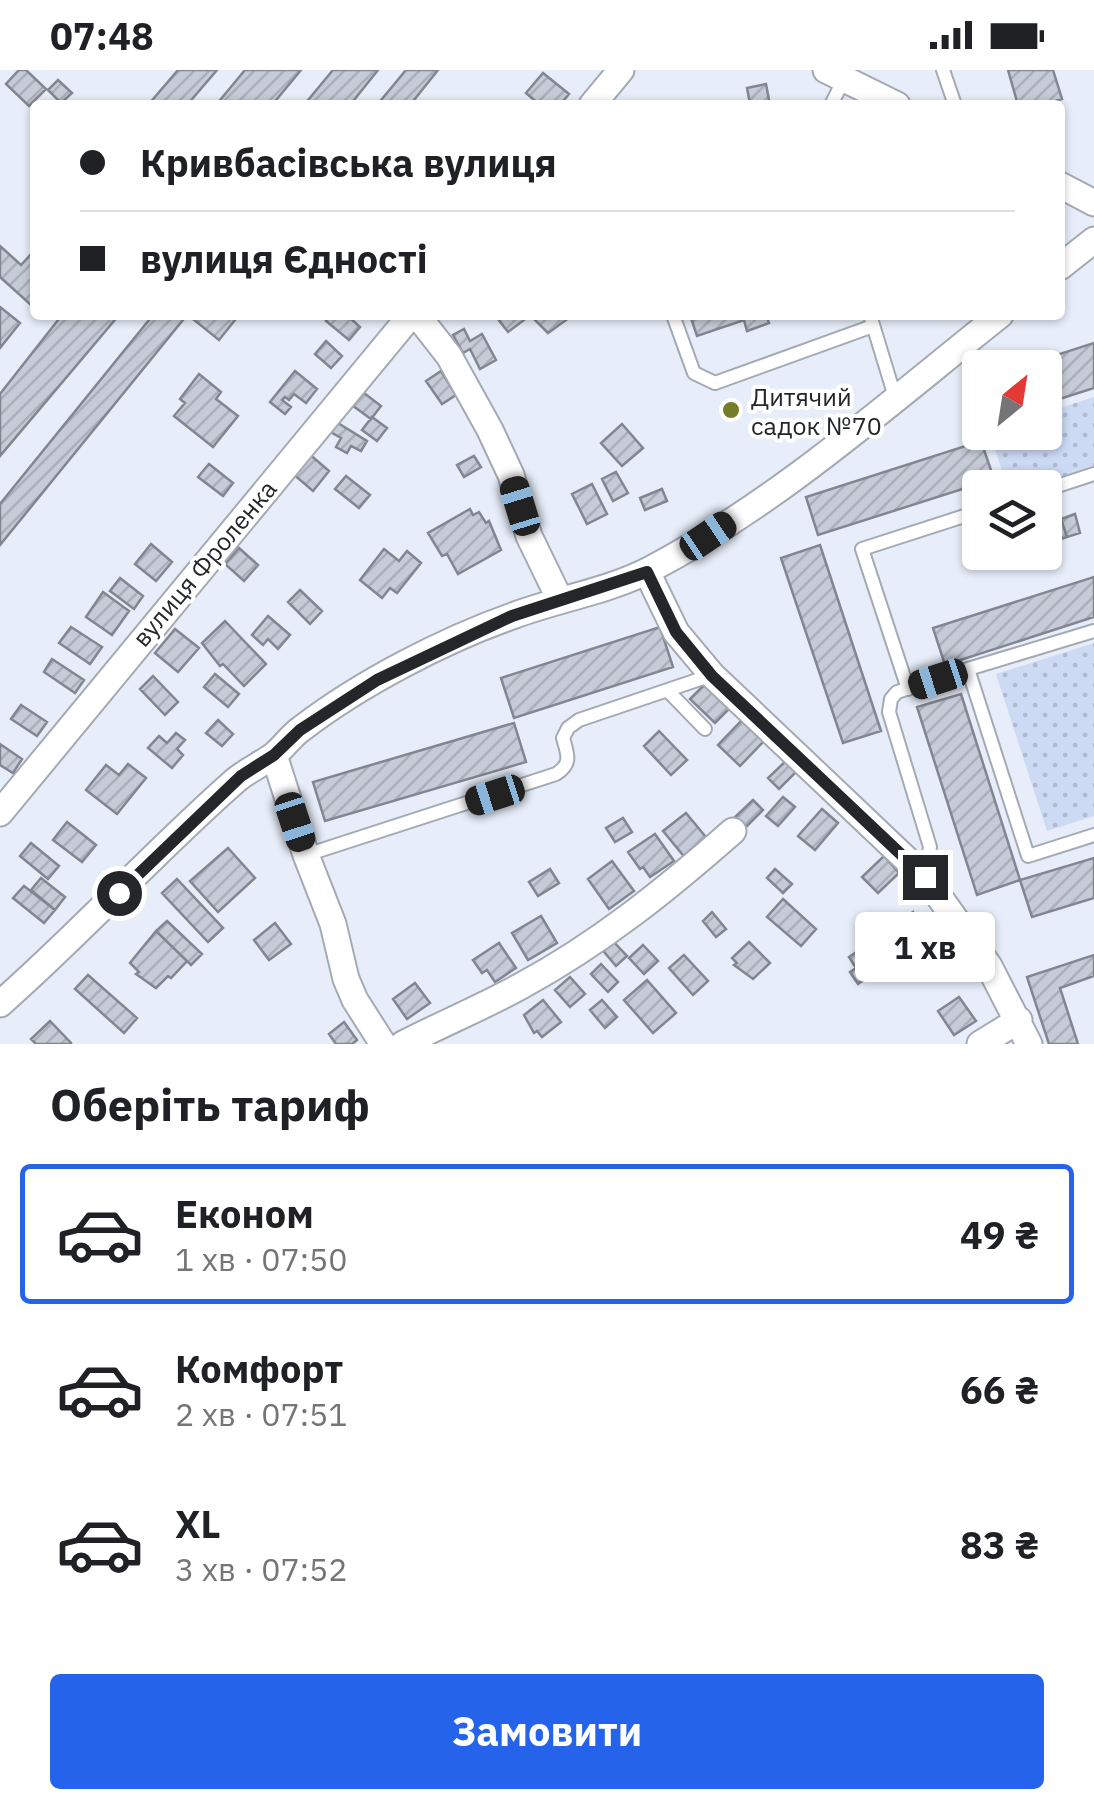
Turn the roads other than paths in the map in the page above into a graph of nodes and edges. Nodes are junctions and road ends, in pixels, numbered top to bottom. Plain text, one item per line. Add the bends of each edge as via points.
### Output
1 (621, 70) edge
2 (943, 70) edge
3 (835, 74) edge
4 (596, 100) edge
5 (832, 100) edge
6 (887, 100) edge
7 (953, 100) edge
8 (1065, 187) edge
9 (1094, 203) edge
10 (1094, 240) edge
11 (1065, 263) edge
12 (410, 320) edge
13 (418, 320) edge
14 (675, 320) edge
15 (872, 320) edge
16 (994, 320) edge
17 (895, 397) junction
18 (1094, 474) edge
19 (1062, 484) edge
20 (962, 517) edge
21 (647, 572) junction
22 (560, 600) junction
23 (1094, 631) edge
24 (968, 670) junction
25 (712, 676) junction
26 (908, 689) junction
27 (668, 690) junction
28 (705, 728) dead end
29 (274, 755) junction
30 (0, 813) edge
31 (733, 832) dead end
32 (1094, 835) edge
33 (306, 854) junction
34 (925, 877) junction
35 (0, 1004) edge
36 (1024, 1032) edge
37 (383, 1044) edge
38 (403, 1044) edge
39 (980, 1044) edge

1 - 4 street
2 - 7 lane
3 - 5 lane
3 - 6 street
8 - 9 street
10 - 11 street
12 - 30 street, вулиця Фроленка
13 - 22 street via 449,356 490,430
14 - 15 lane via 694,373 715,383
15 - 17 lane
16 - 17 street
17 - 21 street via 775,491
18 - 19 lane
20 - 26 lane via 862,549
21 - 22 street
21 - 25 street via 676,632
22 - 29 street via 377,680
23 - 24 lane
24 - 26 lane
24 - 32 lane via 1028,856
25 - 27 lane
25 - 34 street
26 - 34 lane via 891,699 889,712 930,847
27 - 28 lane
27 - 33 lane via 568,728 563,738 569,757 556,774
29 - 33 street
29 - 35 street via 186,825
31 - 38 street via 667,890 574,954
33 - 37 street via 346,979
34 - 36 street via 989,966
36 - 39 street

